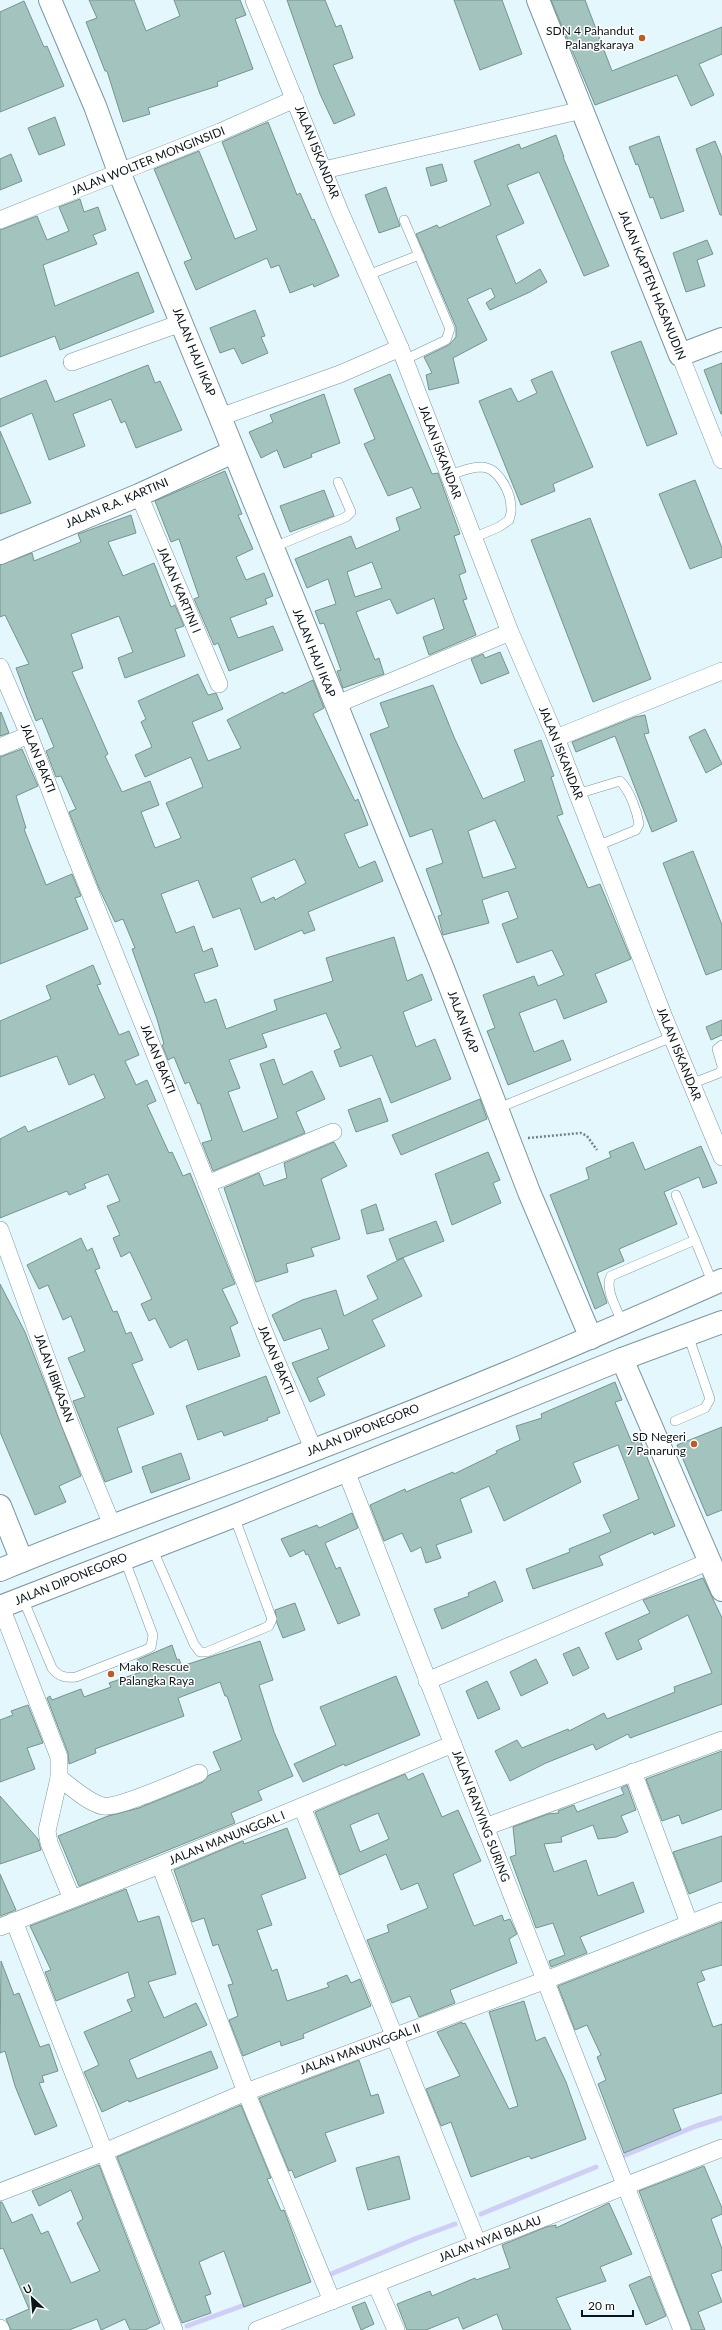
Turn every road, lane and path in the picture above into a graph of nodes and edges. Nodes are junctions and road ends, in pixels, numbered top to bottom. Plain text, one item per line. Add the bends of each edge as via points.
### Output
1 (50, 0) edge
2 (254, 0) edge
3 (538, 0) edge
4 (295, 99) junction
5 (582, 110) junction
6 (324, 170) junction
7 (119, 172) junction
8 (0, 220) edge
9 (404, 220) dead end
10 (419, 255) junction
11 (368, 275) junction
12 (182, 323) junction
13 (722, 340) edge
14 (402, 354) junction
15 (680, 354) junction
16 (72, 362) dead end
17 (220, 417) junction
18 (720, 451) edge
19 (233, 452) junction
20 (449, 476) junction
21 (338, 482) dead end
22 (139, 495) junction
23 (473, 538) junction
24 (272, 548) junction
25 (0, 553) edge
26 (510, 632) junction
27 (0, 668) edge
28 (722, 671) edge
29 (218, 684) dead end
30 (335, 705) junction
31 (29, 735) junction
32 (556, 738) junction
33 (0, 747) edge
34 (577, 794) junction
35 (597, 846) junction
36 (672, 1037) junction
37 (722, 1045) edge
38 (722, 1066) edge
39 (722, 1069) edge
40 (691, 1084) junction
41 (496, 1109) junction
42 (333, 1132) dead end
43 (511, 1145) junction
44 (597, 1150) dead end
45 (722, 1157) edge
46 (207, 1184) junction
47 (676, 1195) dead end
48 (0, 1230) edge
49 (695, 1240) junction
50 (718, 1282) edge
51 (722, 1322) edge
52 (623, 1324) junction
53 (688, 1335) junction
54 (591, 1338) junction
55 (622, 1359) junction
56 (675, 1421) dead end
57 (314, 1450) junction
58 (346, 1471) junction
59 (0, 1506) edge
60 (234, 1516) junction
61 (112, 1525) junction
62 (152, 1548) junction
63 (124, 1558) junction
64 (22, 1561) junction
65 (710, 1561) junction
66 (0, 1570) edge
67 (722, 1590) edge
68 (23, 1598) junction
69 (1, 1607) edge
70 (427, 1681) junction
71 (722, 1740) edge
72 (453, 1744) junction
73 (633, 1772) junction
74 (199, 1773) dead end
75 (59, 1778) junction
76 (302, 1808) junction
77 (485, 1827) junction
78 (160, 1866) junction
79 (72, 1899) junction
80 (722, 1911) edge
81 (689, 1923) junction
82 (7, 1924) edge
83 (546, 1980) junction
84 (393, 2037) junction
85 (246, 2092) junction
86 (722, 2148) edge
87 (104, 2152) junction
88 (621, 2174) junction
89 (0, 2192) edge
90 (474, 2233) junction
91 (376, 2284) junction
92 (327, 2292) junction
93 (174, 2330) edge
94 (257, 2330) edge
95 (396, 2330) edge
96 (682, 2330) edge

1 - 7 street, JALAN HAJI IKAP via 95,106
2 - 4 street, JALAN ISKANDAR
3 - 5 street, JALAN KAPTEN HASANUDIN
4 - 6 street, JALAN ISKANDAR
4 - 7 street, JALAN WOLTER MONGINSIDI
5 - 6 street
5 - 15 street, JALAN KAPTEN HASANUDIN
6 - 11 street, JALAN ISKANDAR
7 - 8 street, JALAN WOLTER MONGINSIDI
7 - 12 street, JALAN HAJI IKAP
9 - 10 lane
10 - 11 lane
10 - 14 lane via 450,328 449,336 439,345
11 - 14 street, JALAN ISKANDAR
12 - 16 street
12 - 17 street, JALAN HAJI IKAP
13 - 15 street
14 - 17 street
14 - 20 street, JALAN ISKANDAR
15 - 18 street, JALAN KAPTEN HASANUDIN
17 - 19 street, JALAN HAJI IKAP
19 - 22 street, JALAN R.A. KARTINI
19 - 24 street, JALAN HAJI IKAP
20 - 23 street, JALAN ISKANDAR
20 - 23 lane via 464,469 484,467 497,475 509,495 512,508 509,520
21 - 24 lane via 350,512 346,517
22 - 25 street, JALAN R.A. KARTINI
22 - 29 street, JALAN KARTINI I
23 - 26 street, JALAN ISKANDAR
24 - 30 street, JALAN HAJI IKAP
26 - 30 street
26 - 32 street, JALAN ISKANDAR
27 - 31 street, JALAN BAKTI
28 - 32 street
30 - 41 street, JALAN IKAP via 442,966
31 - 33 street
31 - 46 street, JALAN BAKTI
32 - 34 street, JALAN ISKANDAR
34 - 35 street, JALAN ISKANDAR
34 - 35 lane via 620,781 625,786 638,817 639,824 636,830
35 - 36 street, JALAN ISKANDAR
36 - 40 street, JALAN ISKANDAR
36 - 41 lane
37 - 38 lane via 717,1052
39 - 40 lane via 719,1073
40 - 45 street, JALAN ISKANDAR
41 - 43 street, JALAN IKAP
42 - 46 street
43 - 44 path via 531,1137 580,1133 587,1136
43 - 54 street, JALAN IKAP
46 - 57 street, JALAN BAKTI via 265,1334
47 - 49 lane
48 - 61 street, JALAN IBIKASAN via 70,1423
49 - 50 lane
49 - 52 lane via 612,1276 608,1281 609,1288
50 - 52 street, JALAN DIPONEGORO
51 - 53 street, JALAN DIPONEGORO
52 - 54 street, JALAN DIPONEGORO
53 - 55 street, JALAN DIPONEGORO
53 - 56 lane via 710,1399 705,1408
54 - 57 street, JALAN DIPONEGORO
55 - 58 street, JALAN DIPONEGORO
55 - 65 street
57 - 61 street, JALAN DIPONEGORO
58 - 60 street, JALAN DIPONEGORO
58 - 70 street, JALAN RANYING SURING
59 - 64 street
60 - 62 street, JALAN DIPONEGORO
60 - 62 lane via 272,1618 269,1626 207,1652 200,1652 194,1644
61 - 64 street, JALAN DIPONEGORO
62 - 63 street, JALAN DIPONEGORO
63 - 68 street, JALAN DIPONEGORO
63 - 68 lane via 153,1635 151,1646 145,1650 76,1677 58,1675 52,1668
64 - 66 street, JALAN DIPONEGORO
65 - 67 street
65 - 70 street
68 - 69 street, JALAN DIPONEGORO
69 - 75 street via 59,1757
70 - 72 street, JALAN RANYING SURING
71 - 73 street
72 - 76 street, JALAN MANUNGGAL I
72 - 77 street, JALAN RANYING SURING
73 - 77 street
73 - 81 street
74 - 75 street via 121,1803 105,1806 88,1798
75 - 79 street via 47,1831 49,1843
76 - 78 street, JALAN MANUNGGAL I
76 - 84 street
77 - 83 street, JALAN RANYING SURING
78 - 79 street, JALAN MANUNGGAL I
78 - 85 street
79 - 82 street, JALAN MANUNGGAL I
80 - 81 street, JALAN MANUNGGAL II
81 - 83 street, JALAN MANUNGGAL II
82 - 87 street
83 - 84 street, JALAN MANUNGGAL II
83 - 88 street, JALAN RANYING SURING
84 - 85 street, JALAN MANUNGGAL II
84 - 90 street
85 - 87 street, JALAN MANUNGGAL II
85 - 92 street
86 - 88 street, JALAN NYAI BALAU
87 - 89 street, JALAN MANUNGGAL II
87 - 93 street
88 - 90 street, JALAN NYAI BALAU
88 - 96 street, JALAN RANYING SURING
90 - 91 street, JALAN NYAI BALAU
91 - 92 street, JALAN NYAI BALAU
91 - 95 street
92 - 94 street, JALAN NYAI BALAU

